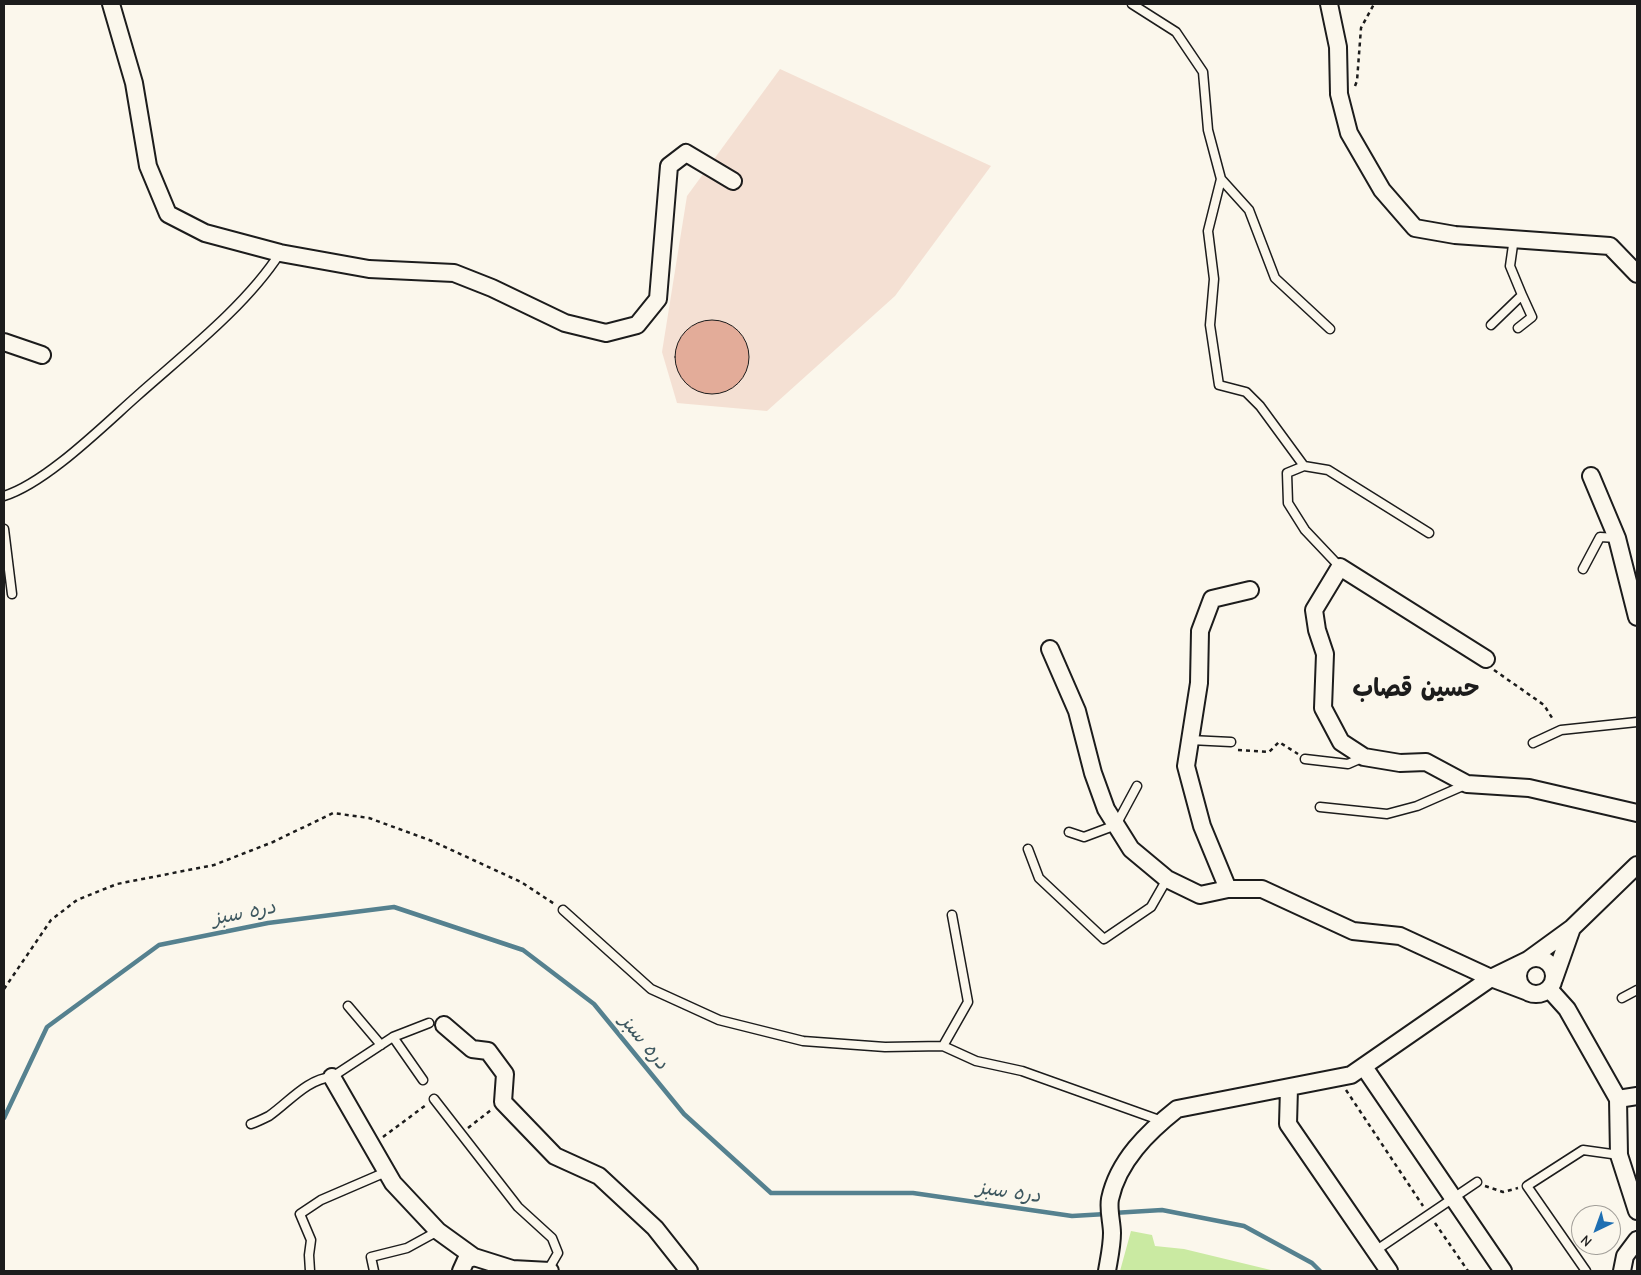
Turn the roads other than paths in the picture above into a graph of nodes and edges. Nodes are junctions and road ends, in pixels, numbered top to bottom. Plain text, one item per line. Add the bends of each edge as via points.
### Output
1 (111, 4) edge
2 (1132, 4) edge
3 (1329, 4) edge
4 (1221, 179) junction
5 (732, 181) dead end
6 (1514, 238) junction
7 (280, 253) junction
8 (1637, 274) edge
9 (1522, 295) junction
10 (1491, 325) dead end
11 (1518, 328) dead end
12 (1330, 329) dead end
13 (4, 342) edge
14 (42, 355) dead end
15 (1304, 466) junction
16 (1591, 476) dead end
17 (4, 496) edge
18 (4, 529) edge
19 (1429, 533) dead end
20 (1617, 538) junction
21 (1340, 567) junction
22 (1583, 569) dead end
23 (1250, 590) dead end
24 (12, 594) dead end
25 (1637, 617) edge
26 (1050, 649) dead end
27 (1486, 659) road end
28 (1637, 722) edge
29 (1190, 740) junction
30 (1231, 742) road end
31 (1533, 743) dead end
32 (1364, 757) junction
33 (1305, 759) road end
34 (1467, 784) junction
35 (1137, 786) dead end
36 (1320, 808) dead end
37 (1637, 813) edge
38 (1116, 825) junction
39 (1069, 832) dead end
40 (1028, 849) dead end
41 (1636, 871) edge
42 (1167, 880) junction
43 (1228, 889) junction
44 (563, 910) road end
45 (952, 916) dead end
46 (1572, 928) junction
47 (1528, 960) junction
48 (1491, 978) junction
49 (1552, 984) junction
50 (1637, 990) edge
51 (1528, 992) junction
52 (1622, 998) dead end
53 (348, 1006) dead end
54 (436, 1024) joint
55 (393, 1037) junction
56 (381, 1045) junction
57 (943, 1046) junction
58 (1364, 1066) junction
59 (332, 1077) junction
60 (423, 1080) dead end
61 (1289, 1088) junction
62 (1637, 1096) edge
63 (434, 1099) road end
64 (1618, 1099) junction
65 (1162, 1121) junction
66 (251, 1124) dead end
67 (1619, 1155) junction
68 (386, 1172) junction
69 (1476, 1182) road end
70 (1453, 1198) junction
71 (1637, 1211) edge
72 (438, 1231) junction
73 (1637, 1240) edge
74 (1375, 1251) junction
75 (474, 1257) junction
76 (512, 1270) edge
77 (310, 1271) edge
78 (374, 1271) edge
79 (461, 1271) edge
80 (549, 1271) edge
81 (689, 1271) edge
82 (1107, 1271) edge
83 (1389, 1271) edge
84 (1503, 1271) edge
85 (1586, 1271) edge
86 (1622, 1271) edge

1 - 7 street via 134,83 148,166 168,214 204,233
2 - 4 lane via 1176,32 1203,72 1208,130
3 - 6 street via 1338,47 1340,94 1349,132 1377,182 1415,228 1455,235
4 - 12 lane via 1249,210 1275,278
4 - 15 lane via 1208,230 1214,279 1210,325 1219,385 1246,392
5 - 7 street via 686,153 668,166 658,299 637,325 606,333 565,324 454,273 369,269
6 - 8 street via 1610,246
6 - 9 lane via 1510,266
7 - 17 lane via 268,272 207,333 84,442 20,491
9 - 10 lane
9 - 11 lane via 1532,317
13 - 14 street
15 - 19 lane via 1328,470
15 - 21 lane via 1288,474 1288,503 1305,530
16 - 20 street
18 - 24 lane
20 - 22 lane via 1600,537
20 - 25 street
21 - 27 street
21 - 32 street via 1314,610 1325,654 1323,708 1341,742
23 - 29 street via 1212,599 1200,631 1199,683
26 - 38 street via 1077,711 1099,791
28 - 31 lane via 1561,730
29 - 30 lane
29 - 43 street via 1186,766 1202,826
32 - 33 lane via 1348,764
32 - 34 street via 1400,763 1426,762
34 - 36 lane via 1417,806 1387,814
34 - 37 street via 1529,788
35 - 38 lane
38 - 39 lane via 1084,836
38 - 42 street via 1131,849
40 - 42 lane via 1039,878 1104,939 1151,907
41 - 46 street
42 - 43 street via 1200,895
43 - 48 street via 1262,889 1353,931 1400,936
44 - 57 lane via 651,989 719,1020 803,1040 885,1047
45 - 57 lane via 968,1002
46 - 47 street
46 - 49 street
47 - 48 street
47 - 49 street via 1539,958 1552,968
47 - 51 street via 1518,973 1520,984
48 - 51 street
48 - 58 street
49 - 51 street via 1539,994
49 - 64 street
50 - 52 lane
53 - 56 lane
54 - 55 lane
54 - 81 street via 472,1049 488,1051 505,1074 503,1102 555,1156 599,1176 654,1228
55 - 56 lane
55 - 60 lane
56 - 59 lane
57 - 65 lane via 976,1061 1022,1071
58 - 61 street via 1351,1075
58 - 70 street
59 - 66 lane via 322,1078 268,1116
59 - 68 street
61 - 65 street via 1177,1109
61 - 74 street via 1288,1124
62 - 64 street
63 - 80 lane via 518,1207 552,1238 558,1252
64 - 67 street
65 - 82 street via 1149,1131 1122,1168 1110,1200 1112,1235
67 - 71 street
67 - 85 lane via 1583,1150 1527,1186
68 - 72 street
68 - 77 lane via 321,1200 300,1214 311,1240 308,1255
69 - 70 lane
70 - 74 lane
70 - 84 street
72 - 75 street
72 - 78 lane via 406,1248 371,1257
73 - 86 street via 1625,1256
74 - 83 street
75 - 76 street
75 - 79 street via 466,1260
76 - 80 street

